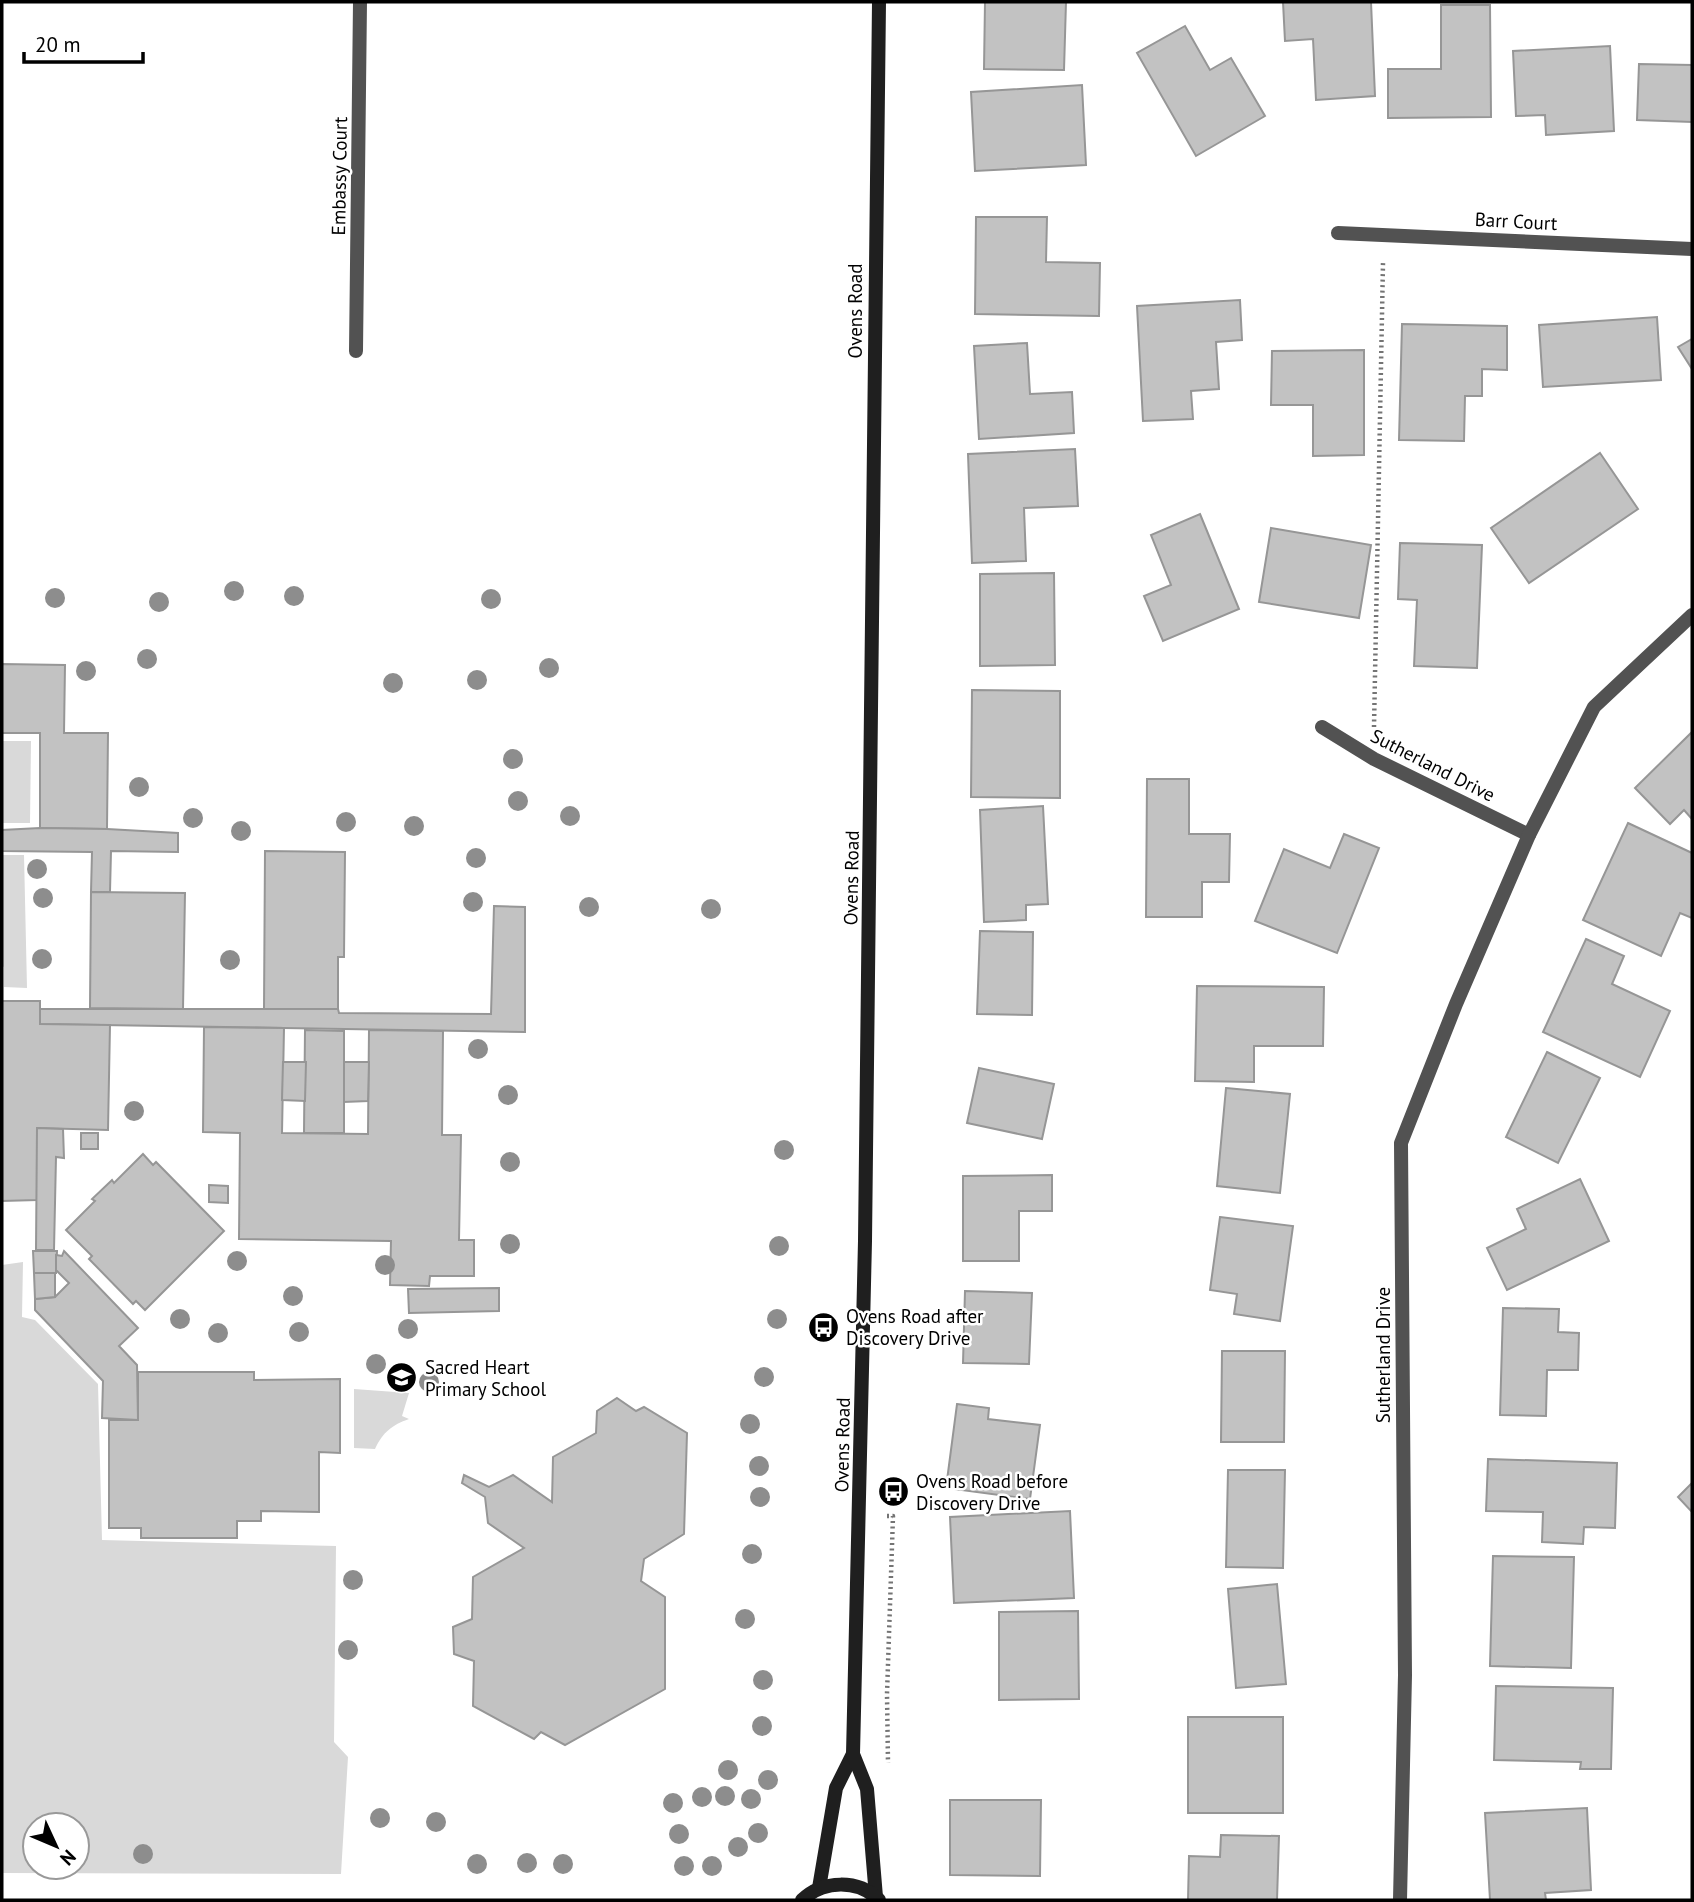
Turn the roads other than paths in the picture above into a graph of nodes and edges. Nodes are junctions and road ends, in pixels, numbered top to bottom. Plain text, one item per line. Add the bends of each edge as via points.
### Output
1 (360, 2) edge
2 (879, 2) edge
3 (1338, 233) dead end
4 (1692, 248) edge
5 (356, 351) dead end
6 (1692, 615) edge
7 (1322, 727) dead end
8 (1529, 835) junction
9 (853, 1754) junction
10 (819, 1888) junction
11 (877, 1898) edge
12 (802, 1900) edge
13 (1400, 1900) edge

1 - 5 street, Embassy Court
2 - 9 street, Ovens Road via 872,716
3 - 4 street, Barr Court
6 - 8 street, Sutherland Drive via 1594,706
7 - 8 street, Sutherland Drive via 1374,759
8 - 13 street, Sutherland Drive via 1401,1143 1405,1675
9 - 10 street, Ovens Road via 836,1788
9 - 11 street, Ovens Road via 867,1789
10 - 11 street, Ovens Road via 849,1885
10 - 12 street

